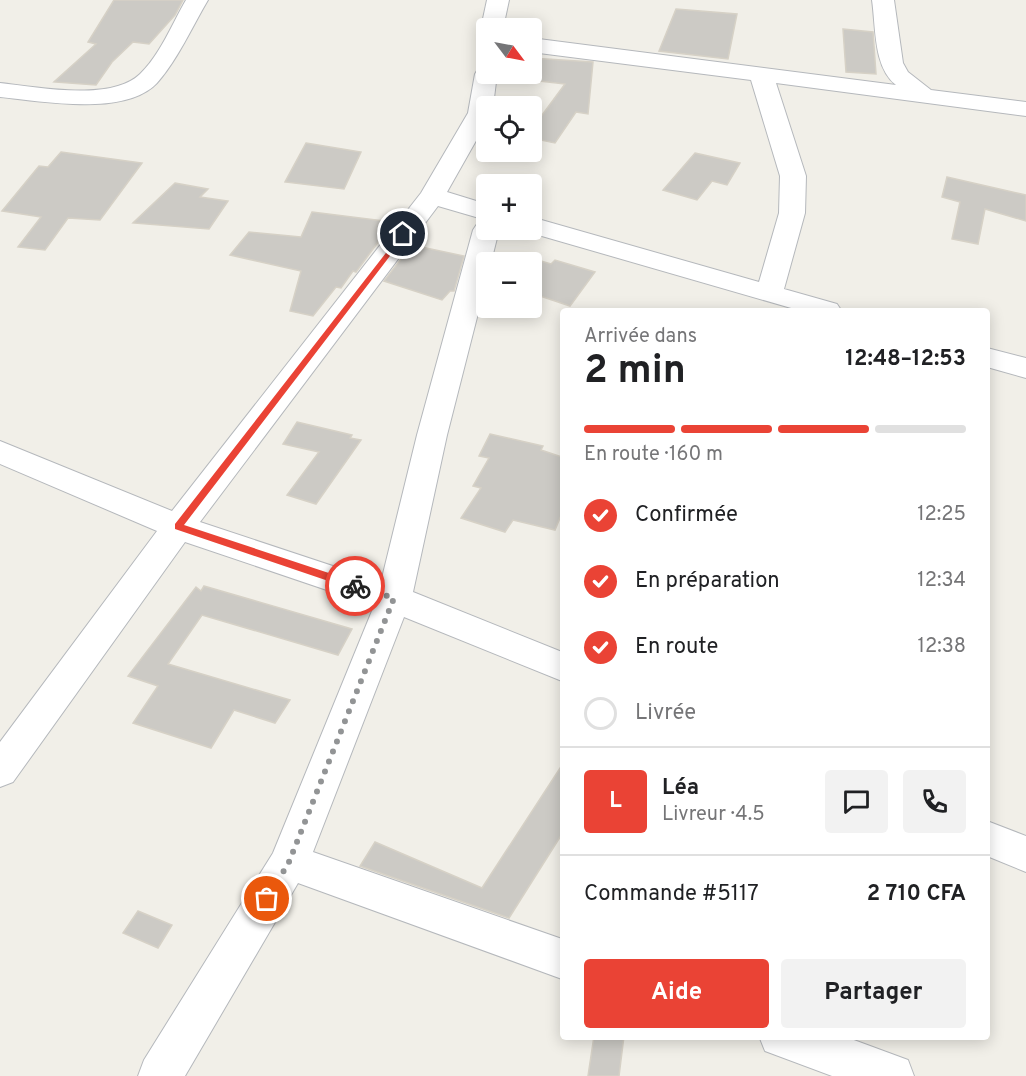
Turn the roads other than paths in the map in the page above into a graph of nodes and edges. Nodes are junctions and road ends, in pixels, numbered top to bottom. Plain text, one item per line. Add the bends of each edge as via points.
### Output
1 (197, 0) edge
2 (498, 0) edge
3 (883, 0) edge
4 (494, 18) edge
5 (542, 46) edge
6 (761, 74) junction
7 (484, 84) edge
8 (0, 90) edge
9 (923, 95) junction
10 (1026, 109) edge
11 (432, 196) junction
12 (476, 209) edge
13 (542, 228) edge
14 (483, 240) edge
15 (769, 294) junction
16 (820, 308) edge
17 (990, 358) edge
18 (1026, 368) edge
19 (0, 452) edge
20 (178, 527) junction
21 (394, 598) junction
22 (560, 666) edge
23 (0, 771) edge
24 (990, 839) edge
25 (1026, 854) edge
26 (289, 862) junction
27 (560, 958) edge
28 (792, 1040) edge
29 (160, 1076) edge
30 (892, 1076) edge

1 - 8 street via 147,81 129,93 101,97
2 - 4 street
3 - 9 street via 892,63 899,76
5 - 6 street
6 - 9 street
6 - 15 street via 793,176 792,213
7 - 11 street via 480,113
9 - 10 street
11 - 12 street
11 - 20 street
13 - 15 street
14 - 21 street
15 - 16 street
17 - 18 street
19 - 20 street
20 - 21 street
20 - 23 street
21 - 22 street
21 - 26 street
24 - 25 street
26 - 27 street
26 - 29 street
28 - 30 street

